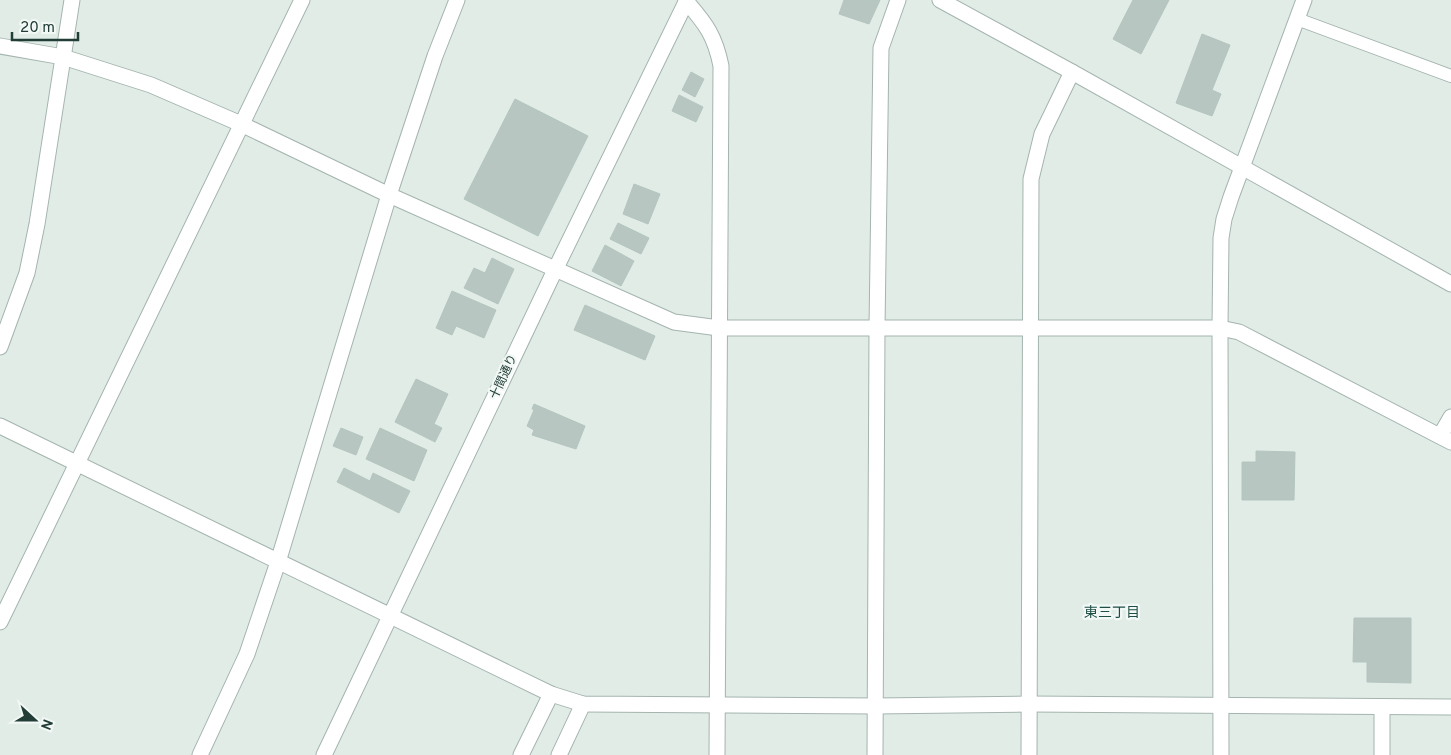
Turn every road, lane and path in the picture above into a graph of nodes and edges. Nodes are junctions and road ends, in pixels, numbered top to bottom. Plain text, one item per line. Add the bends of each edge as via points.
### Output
1 (72, 0) edge
2 (302, 0) edge
3 (457, 0) edge
4 (686, 0) edge
5 (898, 0) edge
6 (940, 0) edge
7 (1304, 0) edge
8 (1297, 19) junction
9 (0, 46) edge
10 (63, 57) junction
11 (1072, 72) junction
12 (1451, 76) edge
13 (241, 124) junction
14 (1241, 168) junction
15 (390, 196) junction
16 (555, 270) junction
17 (1451, 284) edge
18 (719, 328) junction
19 (877, 328) junction
20 (1031, 328) junction
21 (1220, 328) junction
22 (0, 347) edge
23 (1451, 417) edge
24 (0, 426) edge
25 (1446, 439) edge
26 (76, 463) junction
27 (278, 562) junction
28 (391, 615) junction
29 (0, 622) edge
30 (551, 694) junction
31 (583, 704) junction
32 (718, 704) junction
33 (1029, 704) junction
34 (876, 706) junction
35 (1221, 706) junction
36 (1382, 707) junction
37 (1451, 707) edge
38 (200, 755) edge
39 (324, 755) edge
40 (522, 755) edge
41 (559, 755) edge
42 (717, 755) edge
43 (876, 755) edge
44 (1029, 755) edge
45 (1221, 755) edge
46 (1382, 755) edge

1 - 10 street
2 - 13 street
3 - 15 street via 434,56
4 - 16 street, 十間通り
4 - 18 street via 704,22 716,45 721,66
5 - 19 street via 881,48
6 - 11 street
7 - 8 street
8 - 12 lane
8 - 14 street
9 - 10 street
10 - 13 street via 151,85
10 - 22 street via 27,273
11 - 14 street
11 - 20 street via 1042,134 1031,179
13 - 15 street
13 - 26 street
14 - 17 street
14 - 21 street via 1221,238
15 - 16 street
15 - 27 street
16 - 18 street via 674,322
16 - 28 street, 十間通り
18 - 19 street
18 - 32 street
19 - 20 street
19 - 34 street
20 - 21 street
20 - 33 street
21 - 25 street via 1239,332
21 - 35 street
23 - 25 street
24 - 26 street
26 - 27 street
26 - 29 street
27 - 28 street
27 - 38 street via 247,654
28 - 30 street
28 - 39 street, 十間通り
30 - 31 street
30 - 40 street
31 - 32 street
31 - 41 street
32 - 34 street
32 - 42 street
33 - 34 street
33 - 35 street
33 - 44 street
34 - 43 street
35 - 36 street
35 - 45 street
36 - 37 street
36 - 46 street

